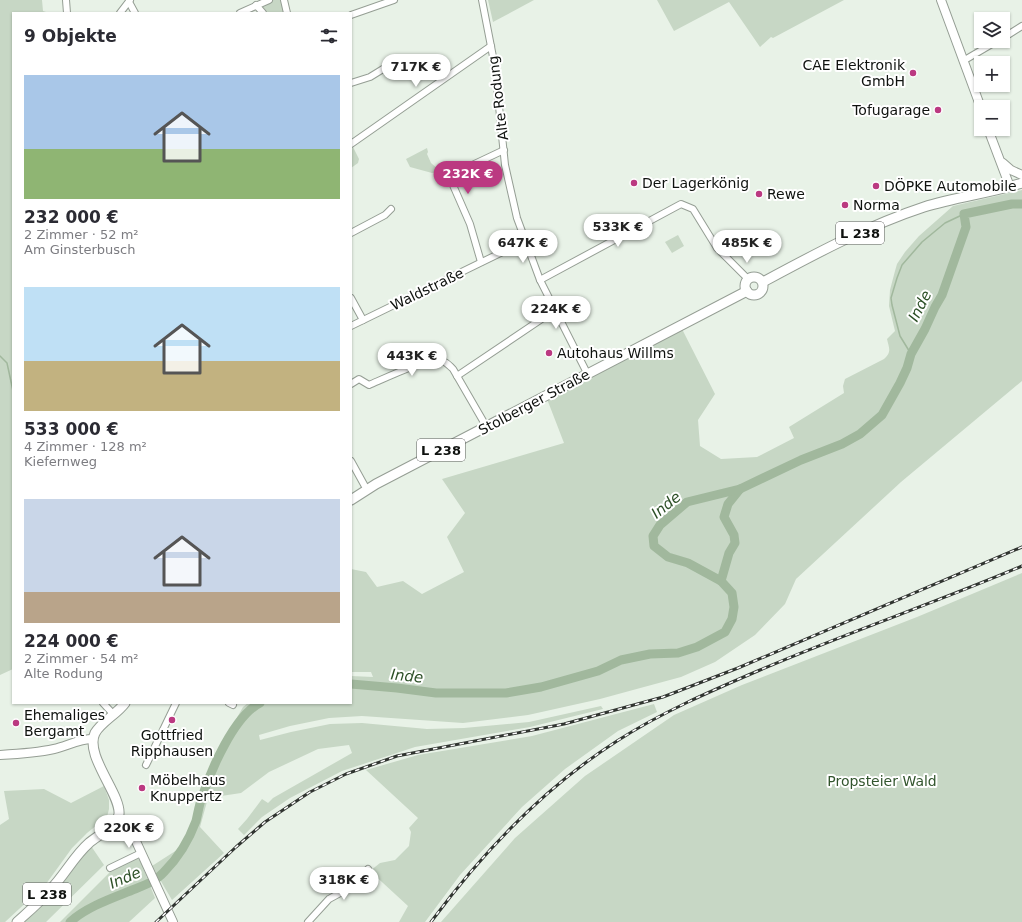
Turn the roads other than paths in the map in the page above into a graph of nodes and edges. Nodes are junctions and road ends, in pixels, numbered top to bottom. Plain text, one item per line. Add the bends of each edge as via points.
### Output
1 (66, 0) edge
2 (269, 0) edge
3 (284, 0) edge
4 (394, 0) edge
5 (482, 0) edge
6 (941, 0) edge
7 (129, 1) edge
8 (262, 1) edge
9 (256, 5) junction
10 (67, 12) edge
11 (121, 12) edge
12 (134, 12) edge
13 (242, 12) edge
14 (262, 12) edge
15 (287, 12) edge
16 (352, 15) edge
17 (1022, 26) edge
18 (1010, 34) edge
19 (491, 46) junction
20 (985, 48) edge
21 (963, 61) junction
22 (383, 69) dead end
23 (352, 82) edge
24 (978, 100) edge
25 (991, 136) edge
26 (352, 143) edge
27 (504, 150) junction
28 (1001, 161) junction
29 (1022, 175) edge
30 (1022, 183) edge
31 (1010, 187) junction
32 (391, 208) dead end
33 (352, 232) edge
34 (525, 241) junction
35 (481, 262) junction
36 (748, 279) junction
37 (540, 280) junction
38 (763, 282) junction
39 (747, 291) junction
40 (352, 300) edge
41 (555, 310) junction
42 (363, 320) junction
43 (352, 326) edge
44 (587, 373) junction
45 (456, 376) junction
46 (352, 383) edge
47 (486, 426) junction
48 (352, 463) edge
49 (367, 490) junction
50 (352, 499) edge
51 (104, 704) edge
52 (124, 704) edge
53 (176, 704) edge
54 (114, 715) junction
55 (93, 739) junction
56 (0, 755) edge
57 (146, 765) dead end
58 (118, 818) junction
59 (141, 853) junction
60 (110, 868) dead end
61 (368, 869) dead end
62 (17, 922) edge
63 (173, 922) edge
64 (308, 922) edge

1 - 10 street
2 - 8 street
3 - 15 street
4 - 16 street
5 - 19 street, Alte Rodung
6 - 21 main road
7 - 11 street
7 - 12 street
8 - 9 street
9 - 13 street
9 - 14 street
17 - 18 street
19 - 26 street
19 - 27 street, Alte Rodung via 499,93
20 - 21 street
21 - 24 main road
22 - 23 street via 370,77
25 - 28 main road
27 - 34 street, Alte Rodung via 510,188
27 - 35 street via 449,176 470,224
28 - 29 main road
28 - 31 main road
30 - 31 main road, L 238
31 - 38 main road, L 238 via 924,207 890,220
32 - 33 street via 385,215
34 - 35 street, Waldstraße
34 - 37 street, Alte Rodung
35 - 42 street, Waldstraße
36 - 37 street via 717,248 693,209 681,204
36 - 38 main road via 757,277
36 - 39 main road via 745,286
37 - 41 street, Alte Rodung
38 - 39 main road, L 238 via 760,294 751,295
39 - 44 main road, Stolberger Straße / L 238
40 - 42 street
41 - 44 street, Alte Rodung
41 - 45 street
42 - 43 street, Waldstraße
44 - 47 main road, Stolberger Straße / L 238
45 - 46 street via 447,363 433,360 369,385 359,379
45 - 47 street
47 - 49 main road, Stolberger Straße / L 238
48 - 49 street
49 - 50 main road, Stolberger Straße / L 238
51 - 54 street
52 - 54 main road
53 - 57 street
54 - 55 main road via 97,730
55 - 56 main road via 36,752
55 - 58 main road via 101,770 118,807
58 - 59 main road via 129,826
58 - 62 main road, L 238 via 84,847 50,891
59 - 60 street
59 - 63 main road
61 - 64 street via 351,887 329,899

